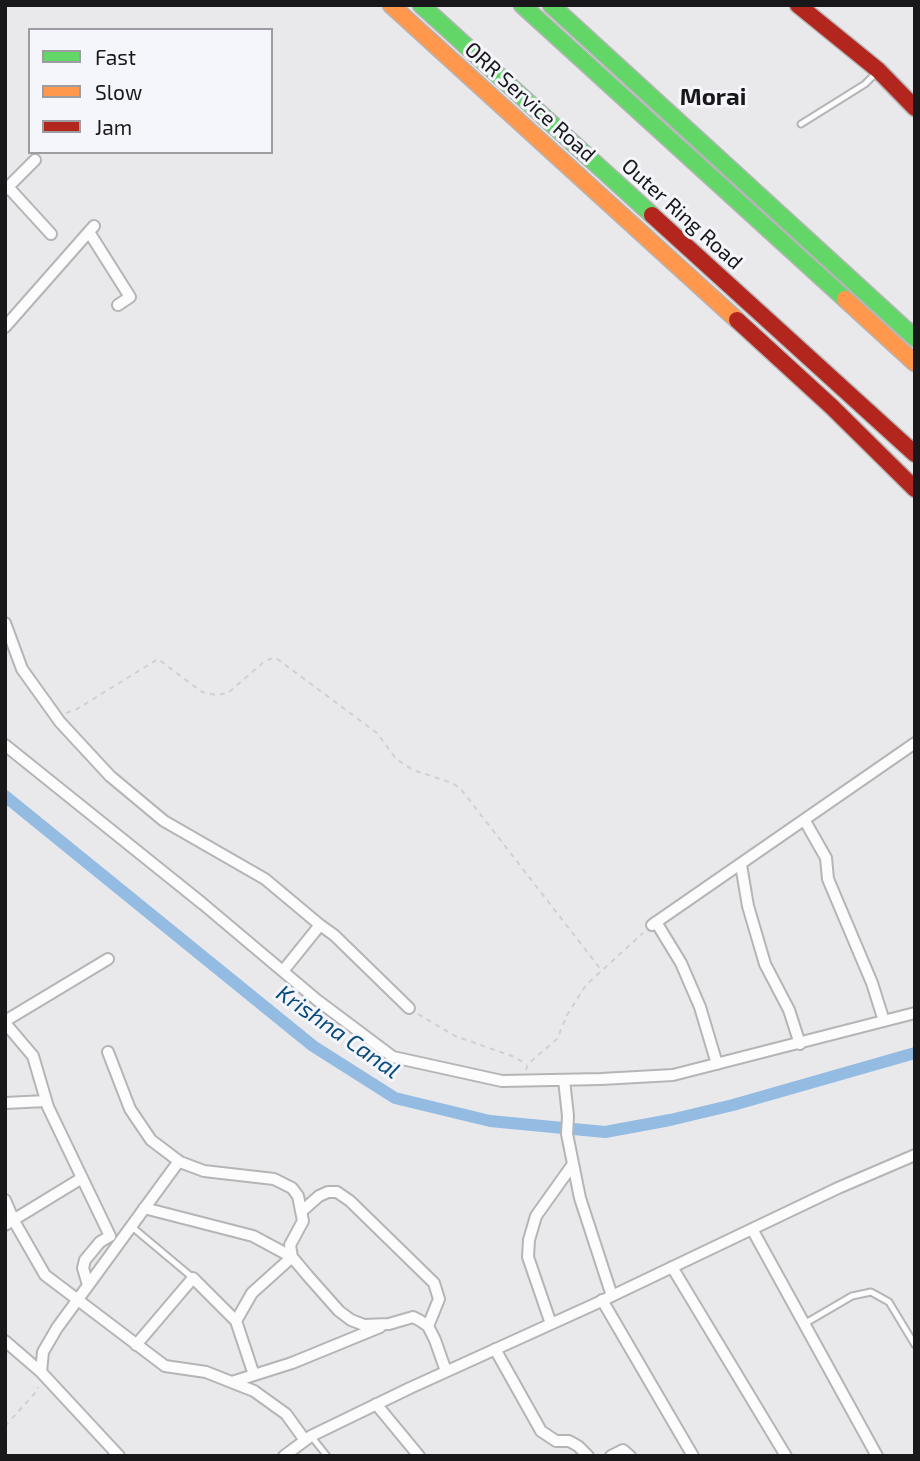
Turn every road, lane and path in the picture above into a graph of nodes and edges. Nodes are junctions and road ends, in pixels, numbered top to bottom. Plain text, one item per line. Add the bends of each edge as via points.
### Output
1 (391, 5) edge
2 (421, 5) edge
3 (522, 5) edge
4 (551, 5) edge
5 (798, 5) edge
6 (878, 70) junction
7 (915, 108) edge
8 (801, 124) dead end
9 (35, 160) dead end
10 (7, 188) edge
11 (51, 234) dead end
12 (118, 305) dead end
13 (10, 315) edge
14 (5, 327) edge
15 (915, 338) edge
16 (915, 363) edge
17 (915, 454) edge
18 (915, 489) edge
19 (5, 623) edge
20 (56, 716) junction
21 (915, 743) edge
22 (5, 745) edge
23 (804, 821) junction
24 (741, 865) junction
25 (654, 923) junction
26 (320, 925) junction
27 (108, 959) dead end
28 (283, 971) junction
29 (602, 971) junction
30 (409, 1007) joint
31 (915, 1013) edge
32 (884, 1021) junction
33 (5, 1022) edge
34 (800, 1044) junction
35 (108, 1052) dead end
36 (528, 1064) junction
37 (717, 1064) junction
38 (522, 1080) junction
39 (564, 1080) junction
40 (46, 1101) junction
41 (5, 1103) edge
42 (915, 1155) edge
43 (179, 1161) junction
44 (573, 1164) junction
45 (82, 1178) junction
46 (5, 1200) edge
47 (144, 1209) junction
48 (302, 1211) junction
49 (10, 1223) edge
50 (131, 1226) junction
51 (752, 1229) junction
52 (292, 1257) junction
53 (672, 1267) junction
54 (193, 1278) junction
55 (88, 1285) junction
56 (607, 1298) junction
57 (78, 1299) junction
58 (236, 1321) junction
59 (389, 1324) junction
60 (551, 1324) junction
61 (804, 1324) junction
62 (428, 1326) junction
63 (5, 1341) edge
64 (136, 1345) junction
65 (915, 1345) edge
66 (495, 1349) junction
67 (446, 1371) junction
68 (41, 1372) junction
69 (254, 1375) junction
70 (232, 1382) junction
71 (376, 1404) junction
72 (5, 1426) edge
73 (307, 1438) junction
74 (120, 1456) edge
75 (284, 1456) edge
76 (327, 1456) edge
77 (419, 1456) edge
78 (588, 1456) edge
79 (611, 1456) edge
80 (630, 1456) edge
81 (693, 1456) edge
82 (786, 1456) edge
83 (877, 1456) edge

1 - 18 main road, ORR Service Road via 841,415
2 - 17 main road, Outer Ring Road
3 - 16 main road
4 - 15 main road
5 - 6 main road
6 - 7 main road
6 - 8 lane via 865,84
9 - 10 street
10 - 11 street
12 - 13 street via 130,297 92,229
13 - 14 street
19 - 20 street via 22,669
20 - 26 street via 110,776 164,821 265,879
20 - 29 path via 76,709 158,659 202,692 216,695 228,693 266,660 276,658 377,733 396,760 460,788
21 - 23 street
22 - 28 street
23 - 24 street
23 - 32 street via 825,854 828,879
24 - 25 street
24 - 34 street via 765,964 789,1010
25 - 29 path
25 - 37 street via 671,944 695,996
26 - 28 street
26 - 30 street
27 - 33 street
28 - 38 street via 393,1057 502,1081
29 - 36 path via 586,985 557,1039
30 - 36 path via 454,1036
31 - 32 street
32 - 34 street
33 - 40 street via 33,1056
34 - 37 street
35 - 43 street via 130,1109 151,1140
36 - 38 path
37 - 39 street via 673,1075
38 - 39 street
39 - 44 street via 566,1134
40 - 41 street
40 - 45 street
42 - 51 street
43 - 47 street
43 - 48 street via 204,1171 274,1179 292,1188
44 - 56 street
44 - 60 street via 536,1216 529,1240 528,1257
45 - 49 street
45 - 55 street via 110,1236 85,1260
46 - 49 street
47 - 50 street
47 - 52 street via 253,1236
48 - 52 street via 303,1222 290,1245
48 - 62 street via 328,1192 351,1201 434,1283 439,1299
49 - 57 street via 46,1275
50 - 54 lane
50 - 55 street
51 - 53 street
51 - 61 street
52 - 58 street via 252,1293
52 - 59 street via 351,1320 364,1325
53 - 56 street
53 - 82 street
54 - 58 street
54 - 64 street
55 - 57 street
56 - 60 street
56 - 81 street
57 - 64 street
57 - 68 street via 44,1352
58 - 69 street
59 - 62 street via 413,1317
59 - 69 street
60 - 66 street
61 - 65 lane via 852,1296 871,1292 889,1302
61 - 83 street
62 - 67 street
63 - 68 street
64 - 70 street via 165,1366 206,1372
66 - 67 street
66 - 78 street via 541,1431 556,1441 569,1441
67 - 71 street
68 - 72 path via 36,1392
68 - 74 street
69 - 70 street
70 - 73 street via 286,1414
71 - 73 street
71 - 77 street
73 - 75 street
73 - 76 lane
79 - 80 street via 623,1450

